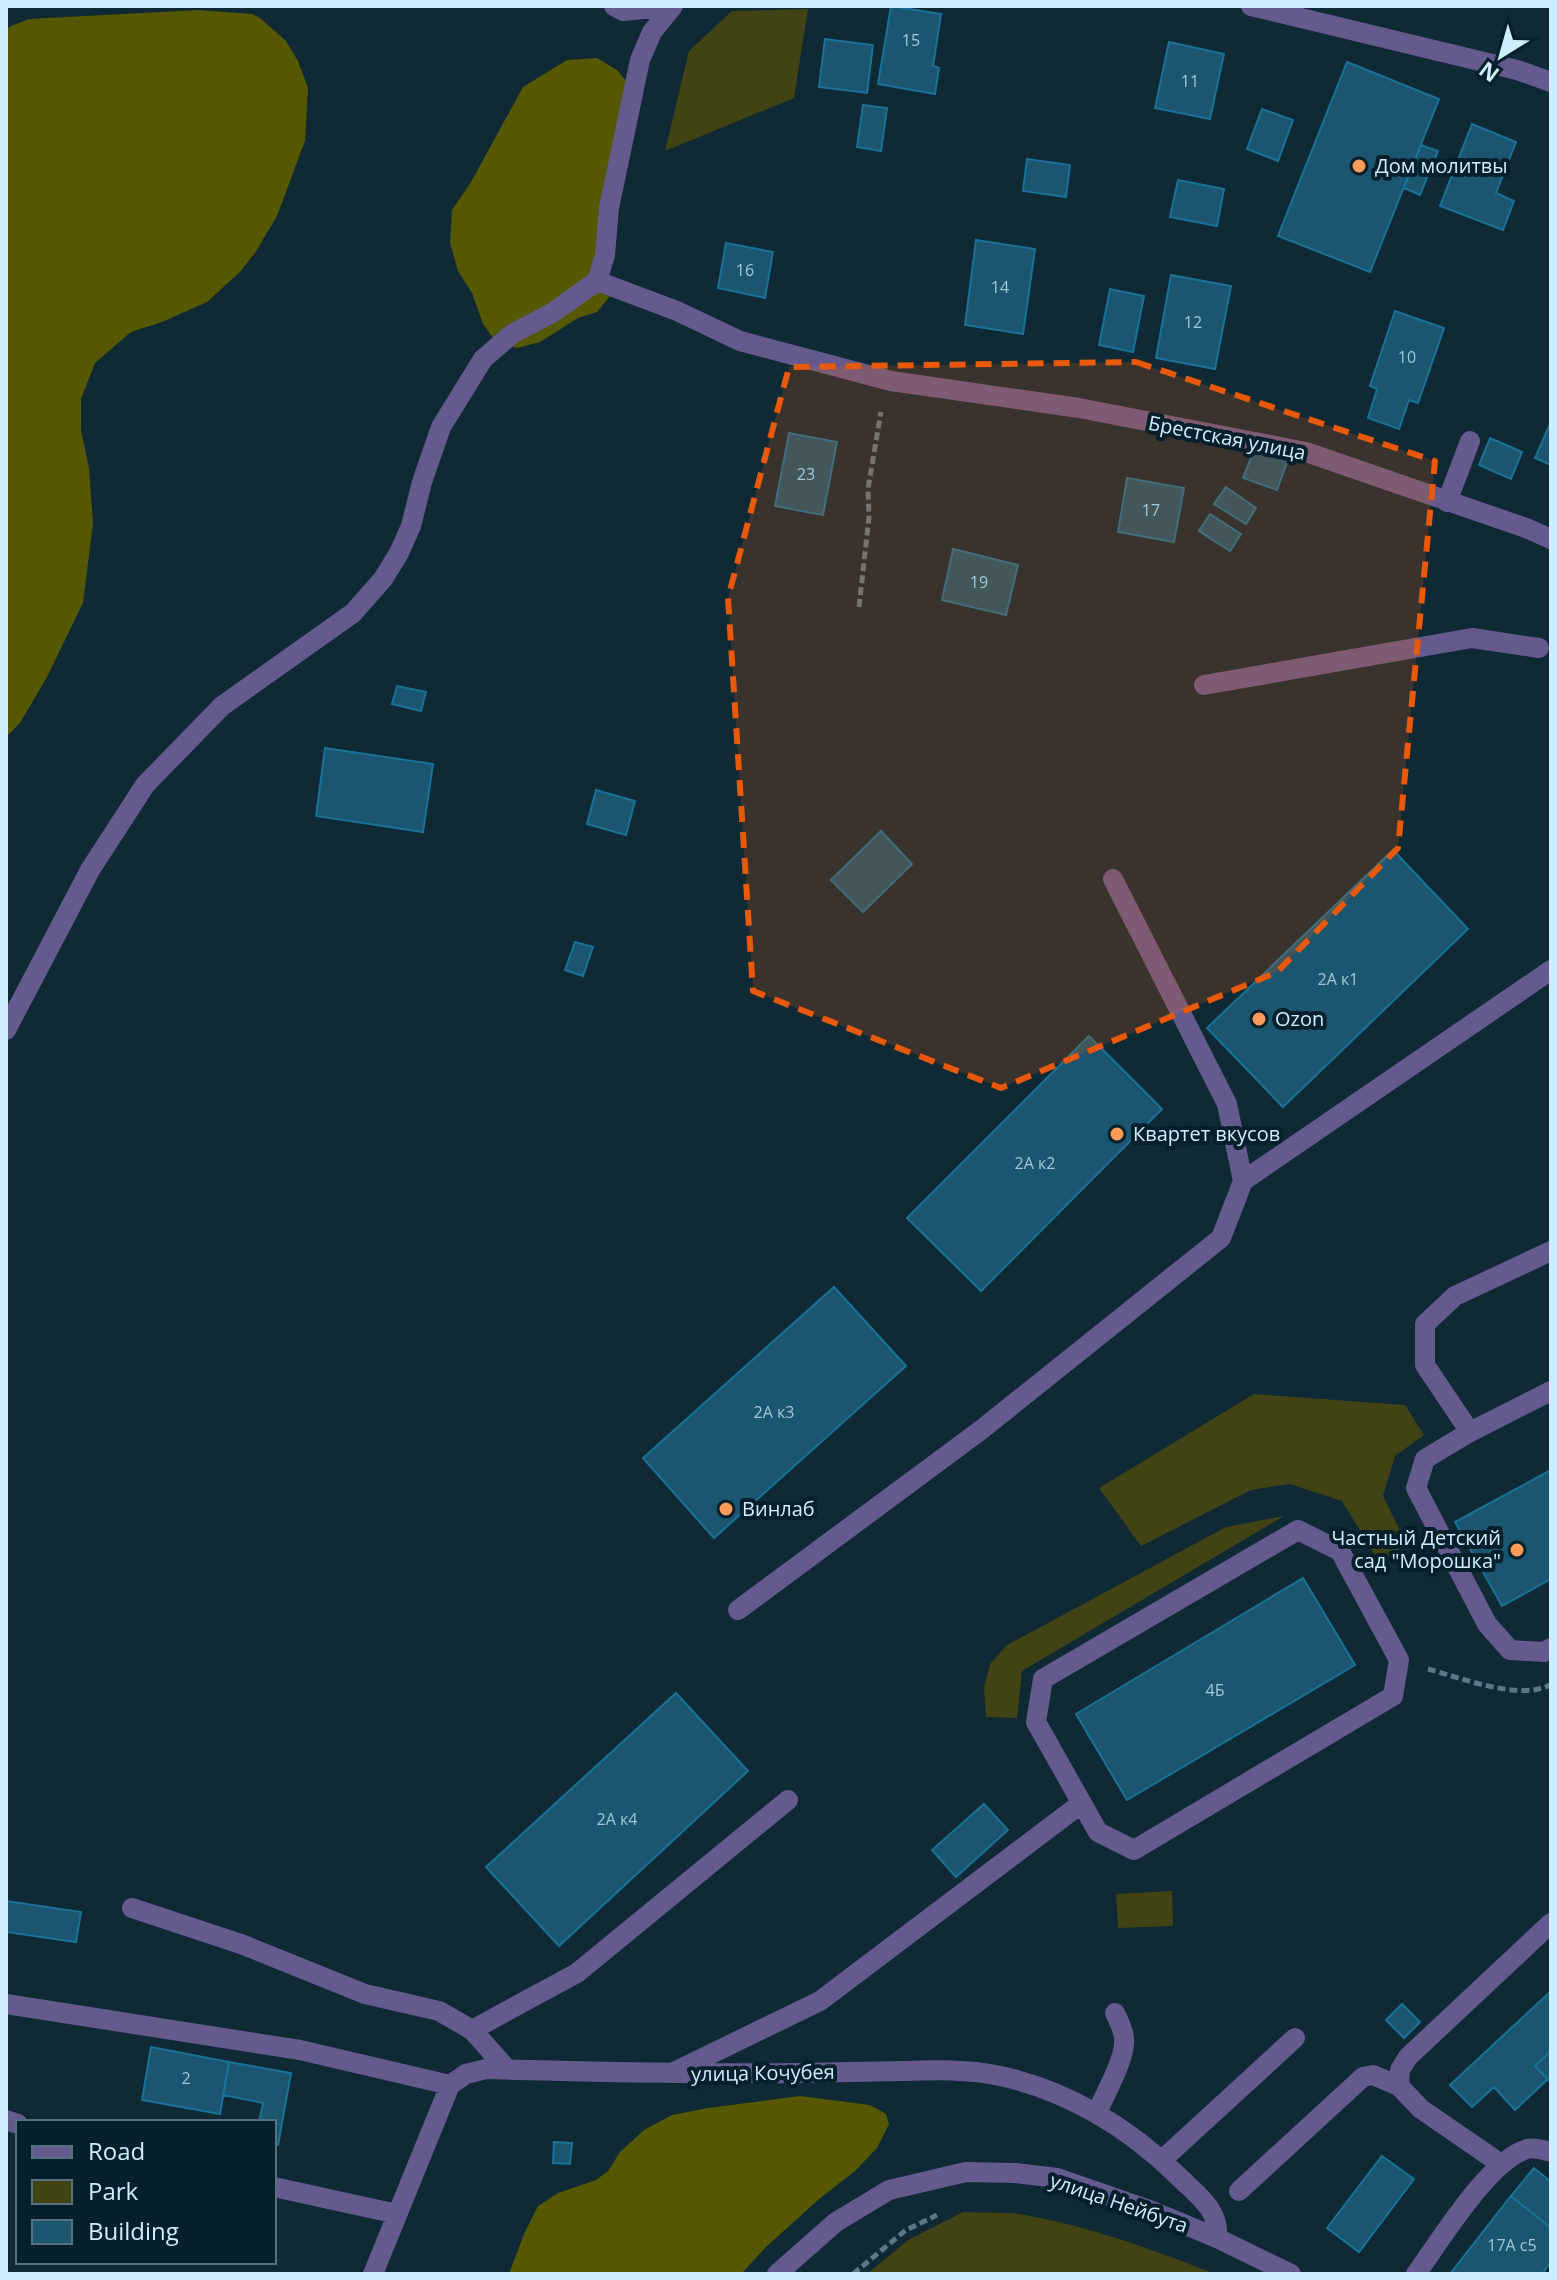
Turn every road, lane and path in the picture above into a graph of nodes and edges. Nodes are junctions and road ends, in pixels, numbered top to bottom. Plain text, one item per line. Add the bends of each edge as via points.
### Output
1 (614, 6) edge
2 (673, 6) edge
3 (1251, 6) edge
4 (1551, 82) edge
5 (597, 281) junction
6 (891, 381) junction
7 (1470, 441) dead end
8 (1447, 502) junction
9 (1551, 539) edge
10 (859, 607) dead end
11 (1539, 648) dead end
12 (1204, 685) dead end
13 (1113, 879) dead end
14 (1551, 970) edge
15 (6, 1030) edge
16 (1243, 1181) junction
17 (1551, 1251) edge
18 (1551, 1391) edge
19 (1470, 1432) junction
20 (738, 1610) dead end
21 (1551, 1648) edge
22 (1460, 1678) dead end
23 (1551, 1684) edge
24 (788, 1800) dead end
25 (1082, 1803) junction
26 (132, 1908) dead end
27 (1551, 1923) edge
28 (6, 2004) edge
29 (1115, 2013) dead end
30 (472, 2030) junction
31 (1295, 2038) dead end
32 (507, 2069) junction
33 (671, 2074) junction
34 (450, 2085) junction
35 (1399, 2086) junction
36 (1097, 2113) junction
37 (1551, 2152) edge
38 (1162, 2160) junction
39 (1501, 2164) junction
40 (276, 2187) edge
41 (1239, 2191) dead end
42 (943, 2213) dead end
43 (397, 2214) junction
44 (1217, 2238) junction
45 (373, 2274) edge
46 (777, 2274) edge
47 (853, 2274) edge
48 (1291, 2274) edge
49 (1416, 2274) edge

1 - 2 street via 623,11
2 - 5 street via 652,32 640,60
3 - 4 street
5 - 6 street, Брестская улица via 740,341
5 - 15 street via 512,334 483,359 441,427 399,553 353,613 222,706 145,785 90,870
6 - 8 street, Брестская улица via 1079,408 1306,452
6 - 10 path via 869,477
7 - 8 street
8 - 9 street, Брестская улица
11 - 12 street via 1472,638
13 - 16 street via 1227,1104
14 - 16 street
16 - 20 street via 1221,1238 981,1430
17 - 19 street via 1455,1296 1425,1324 1425,1365
18 - 19 street
19 - 21 street via 1425,1459 1416,1488 1487,1624 1510,1650
22 - 23 path via 1521,1692
24 - 30 street via 577,1973
25 - 25 street via 1098,1832 1134,1850 1393,1696 1399,1660 1340,1551 1298,1530 1043,1679 1036,1722
25 - 33 street via 820,2001
26 - 30 street via 365,1994 439,2011
27 - 35 street via 1408,2057
28 - 34 street via 300,2050
29 - 36 street via 1125,2044
30 - 32 street
31 - 38 street
32 - 33 street, улица Кочубея
32 - 34 street, улица Кочубея via 475,2070
33 - 36 street, улица Кочубея via 945,2070 1035,2085
34 - 43 street
35 - 39 street via 1421,2109
35 - 41 street via 1373,2075 1363,2077
36 - 38 street, улица Кочубея
37 - 39 street via 1528,2148
38 - 44 street, улица Кочубея via 1214,2213
39 - 49 street
40 - 43 street
42 - 47 path via 906,2230
43 - 45 street
44 - 46 street, улица Нейбута via 1057,2178 966,2172 889,2190 836,2222
44 - 48 street, улица Нейбута

